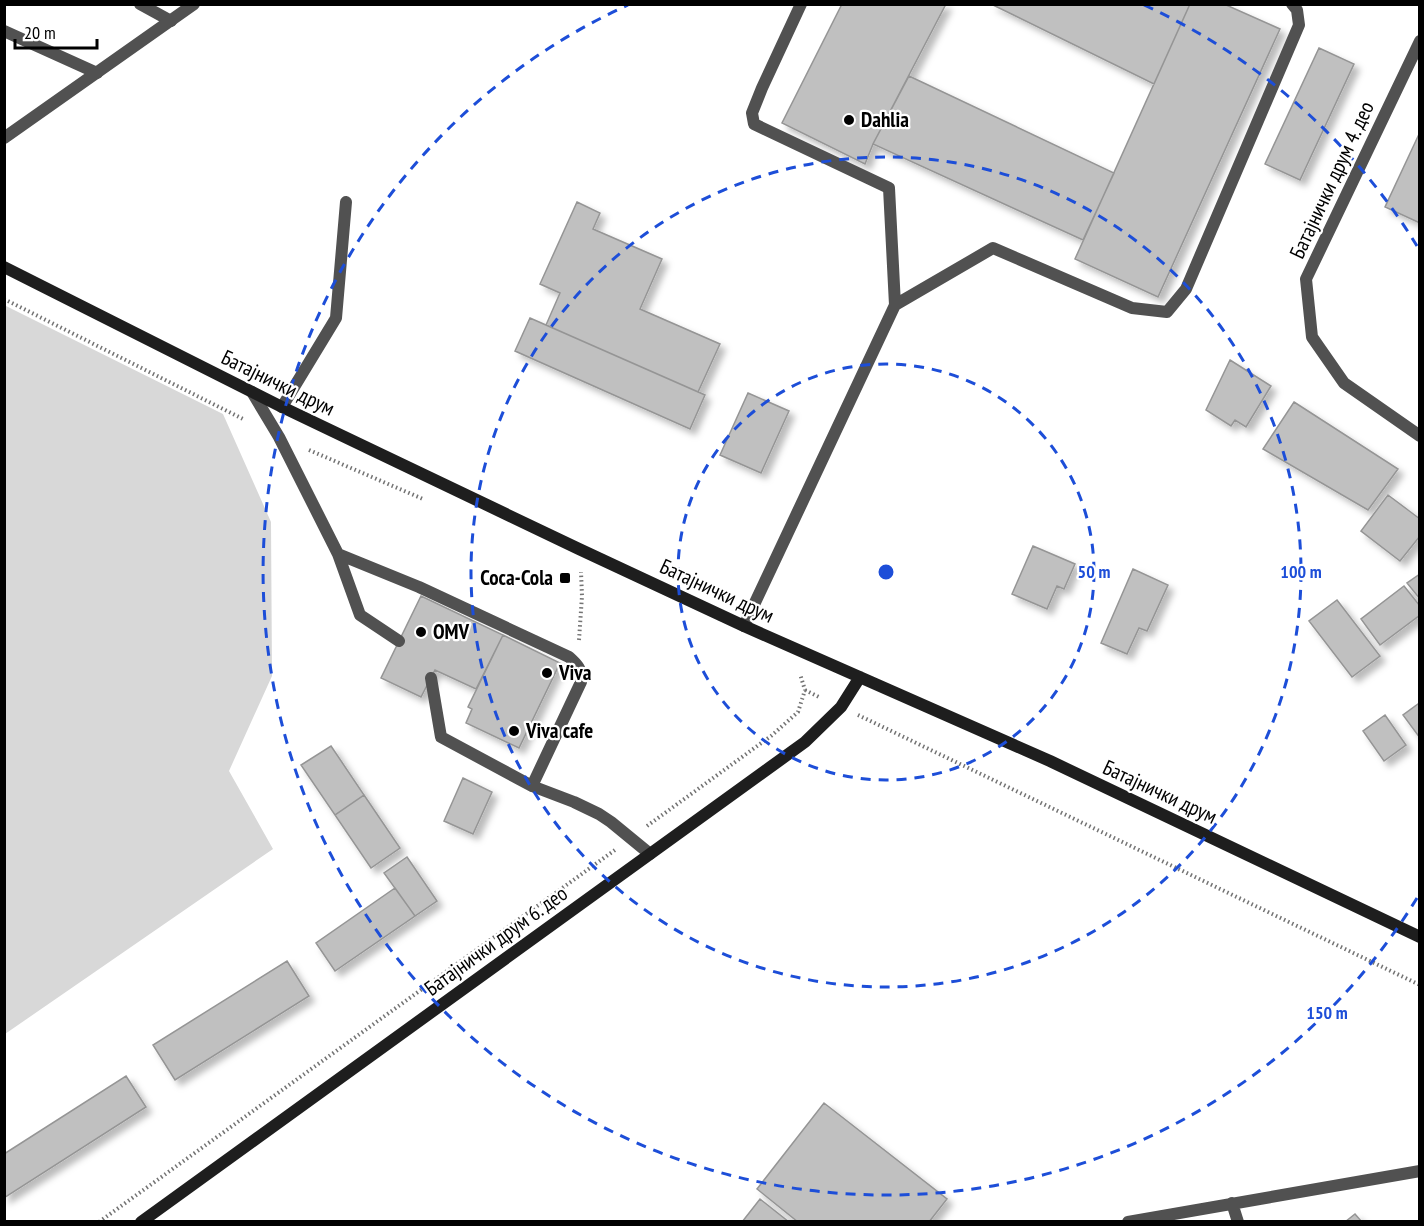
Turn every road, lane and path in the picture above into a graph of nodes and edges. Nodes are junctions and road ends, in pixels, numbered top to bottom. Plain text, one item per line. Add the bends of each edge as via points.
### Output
1 (140, 4) edge
2 (194, 4) edge
3 (801, 4) edge
4 (1292, 4) edge
5 (171, 21) junction
6 (4, 31) edge
7 (1419, 41) edge
8 (1416, 59) edge
9 (97, 73) junction
10 (4, 138) edge
11 (345, 202) dead end
12 (4, 267) edge
13 (895, 305) junction
14 (252, 392) junction
15 (282, 407) junction
16 (1419, 436) edge
17 (579, 549) junction
18 (338, 555) junction
19 (744, 626) junction
20 (399, 641) dead end
21 (578, 664) junction
22 (860, 677) junction
23 (430, 678) dead end
24 (805, 690) dead end
25 (841, 707) junction
26 (532, 786) junction
27 (630, 838) junction
28 (650, 854) junction
29 (1419, 937) edge
30 (1419, 986) edge
31 (1419, 1171) edge
32 (1232, 1203) junction
33 (99, 1221) edge
34 (141, 1221) edge
35 (1128, 1221) edge
36 (1238, 1221) edge

1 - 5 street
2 - 5 street
3 - 13 street via 762,87 752,113 754,124 889,188
4 - 13 street via 1299,25 1186,289 1167,312 1132,308 993,248
5 - 9 street
6 - 9 street
7 - 8 street, Батајнички друм 4. део
8 - 16 street, Батајнички друм 4. део via 1306,279 1312,337 1344,383
9 - 10 street
11 - 15 street via 336,318
12 - 14 main road, Батајнички друм
13 - 19 street
14 - 15 main road, Батајнички друм
14 - 18 street
15 - 17 main road, Батајнички друм
17 - 19 main road, Батајнички друм
17 - 21 path via 582,596
18 - 20 street via 360,615
18 - 21 street via 419,587
19 - 22 main road, Батајнички друм
21 - 26 street via 582,682
22 - 25 main road, Батајнички друм 6. део
22 - 29 main road, Батајнички друм via 1050,761
23 - 26 street via 441,737
24 - 27 path via 798,712 771,736
25 - 28 main road, Батајнички друм 6. део via 805,742
25 - 30 path
26 - 27 street via 599,814
27 - 28 street
27 - 33 path
28 - 34 main road, Батајнички друм 6. део
31 - 32 street
32 - 35 street
32 - 36 street

